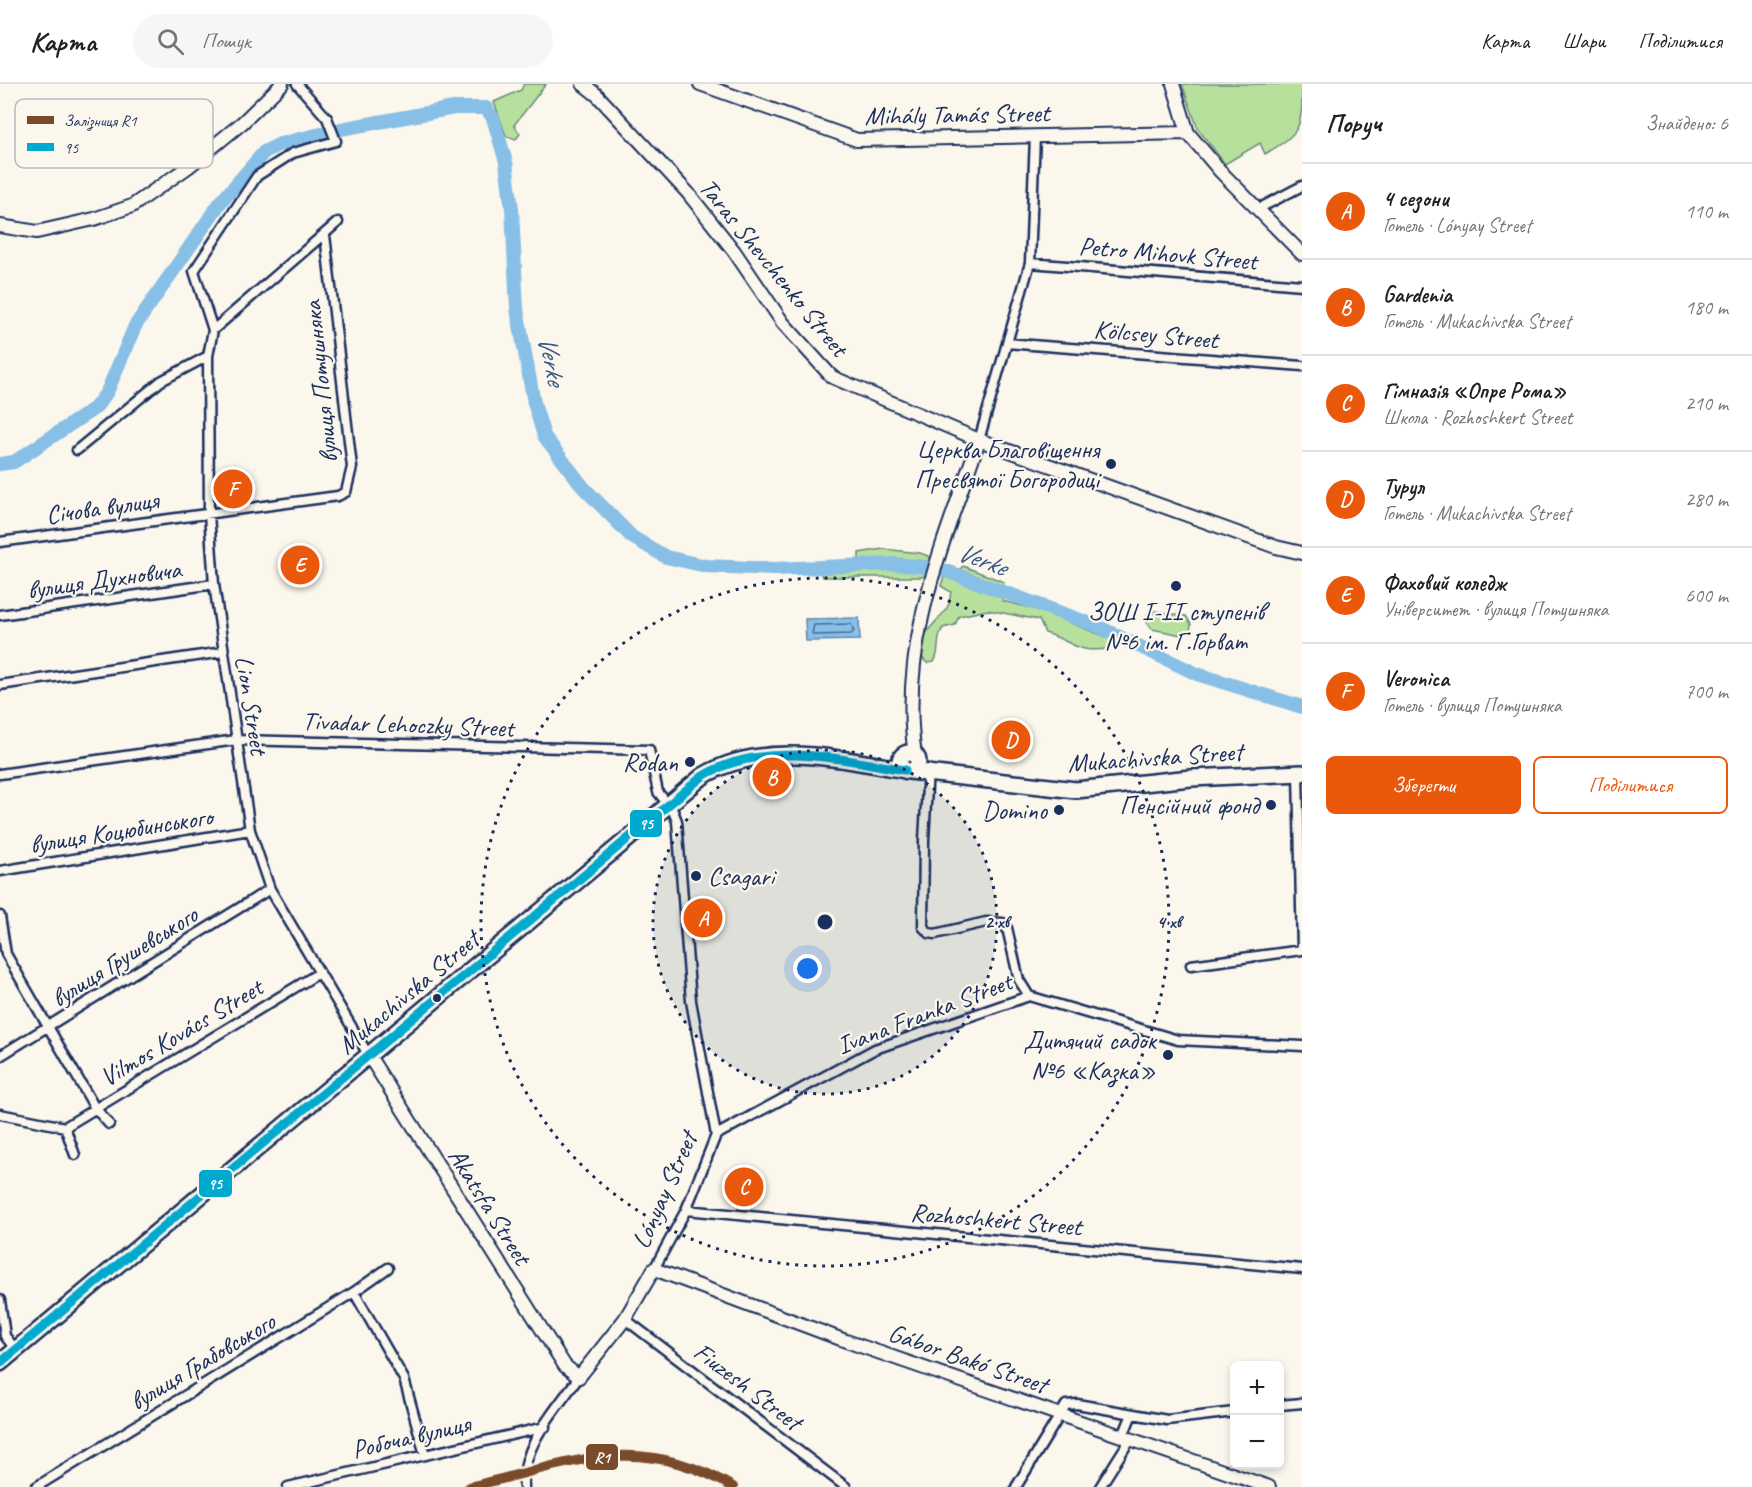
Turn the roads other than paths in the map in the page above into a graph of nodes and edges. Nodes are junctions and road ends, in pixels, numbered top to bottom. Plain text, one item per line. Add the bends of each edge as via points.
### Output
1 (282, 84) edge
2 (297, 84) edge
3 (601, 84) edge
4 (700, 84) edge
5 (1173, 84) edge
6 (585, 86) edge
7 (1188, 133) junction
8 (1035, 136) junction
9 (213, 145) edge
10 (182, 168) edge
11 (1302, 186) edge
12 (1258, 209) junction
13 (338, 222) dead end
14 (0, 226) edge
15 (325, 235) junction
16 (1302, 254) edge
17 (1030, 263) junction
18 (1302, 285) edge
19 (213, 330) junction
20 (1007, 343) junction
21 (208, 356) junction
22 (1302, 366) edge
23 (979, 440) junction
24 (77, 450) dead end
25 (210, 514) junction
26 (0, 542) edge
27 (1302, 553) edge
28 (214, 584) junction
29 (0, 615) edge
30 (223, 652) junction
31 (0, 686) edge
32 (236, 740) junction
33 (917, 765) junction
34 (1300, 773) edge
35 (0, 774) edge
36 (669, 804) junction
37 (250, 830) junction
38 (0, 871) edge
39 (270, 889) junction
40 (0, 916) edge
41 (1191, 965) dead end
42 (319, 973) junction
43 (1029, 996) junction
44 (49, 1028) junction
45 (1302, 1046) edge
46 (0, 1056) edge
47 (369, 1056) junction
48 (95, 1108) junction
49 (0, 1114) edge
50 (108, 1124) dead end
51 (65, 1127) junction
52 (716, 1135) junction
53 (75, 1155) dead end
54 (686, 1210) junction
55 (388, 1268) dead end
56 (654, 1269) junction
57 (1302, 1269) edge
58 (354, 1292) junction
59 (0, 1300) edge
60 (625, 1319) junction
61 (16, 1350) junction
62 (0, 1363) edge
63 (579, 1377) junction
64 (1302, 1403) edge
65 (1284, 1405) edge
66 (1230, 1412) edge
67 (1060, 1413) junction
68 (1132, 1414) junction
69 (545, 1427) junction
70 (1127, 1437) junction
71 (425, 1455) junction
72 (36, 1487) edge
73 (288, 1487) edge
74 (524, 1487) edge
75 (846, 1487) edge
76 (1016, 1487) edge
77 (1100, 1487) edge
78 (1269, 1487) edge

1 - 9 street
2 - 19 street, Lion Street via 327,118 336,141 293,153 257,176 194,271
3 - 6 street
4 - 8 street, Mihály Tamás Street via 857,140
5 - 7 street
6 - 23 street, Taras Shevchenko Street via 688,193 783,323 832,377
7 - 8 street, Mihály Tamás Street
7 - 12 street
8 - 17 street
10 - 14 street via 132,206 94,219 37,232
11 - 12 street
12 - 16 street
13 - 15 street
15 - 19 street
15 - 25 street, вулиця Потушняка via 352,467 349,487 338,496
17 - 18 street, Petro Mihovk Street
17 - 20 street
19 - 21 street, Lion Street
20 - 22 street, Kölcsey Street
20 - 23 street
21 - 24 street via 161,381
21 - 25 street, Lion Street
23 - 27 street, Taras Shevchenko Street
23 - 33 street via 918,625 911,729
25 - 26 street, Січова вулиця
25 - 28 street, Lion Street
28 - 29 street, вулиця Духновича
28 - 30 street, Lion Street
30 - 31 street
30 - 32 street, Lion Street
32 - 35 street, Tivadar Lehoczky Street
32 - 36 street, Tivadar Lehoczky Street via 649,750 658,792
32 - 37 street, Lion Street
33 - 34 highway, Mukachivska Street via 1076,790 1191,778
33 - 36 highway, Mukachivska Street via 885,766 788,755 748,758 710,772
33 - 43 street via 923,927 935,934 1003,922 1019,980
34 - 41 street via 1302,950
36 - 47 highway, Mukachivska Street
36 - 52 street, Lónyay Street via 677,822 691,1001
37 - 38 street, вулиця Коцюбинського
37 - 39 street, Lion Street
39 - 42 street, Lion Street
39 - 44 street, вулиця Грушевського
40 - 44 street via 6,954
42 - 47 street, Lion Street
42 - 48 street, Vilmos Kovács Street
43 - 45 street, Ivana Franka Street via 1178,1040
43 - 52 street, Ivana Franka Street via 875,1049
44 - 46 street, вулиця Грушевського
44 - 48 street
47 - 61 highway, Mukachivska Street
47 - 63 street, Akatsfa Street via 565,1366
48 - 50 street
48 - 51 street, Vilmos Kovács Street
49 - 51 street
51 - 53 street
52 - 54 street, Lónyay Street
54 - 56 street, Lónyay Street
54 - 57 street, Rozhoshkert Street
55 - 58 street, вулиця Грабовського
56 - 60 street, Lónyay Street
56 - 67 street, Gábor Bakó Street via 846,1341
58 - 71 street via 404,1379
58 - 72 street, вулиця Грабовського
59 - 61 street via 5,1336
60 - 63 street, Lónyay Street
60 - 75 street, Fiuzesh Street
61 - 62 highway, Mukachivska Street
63 - 69 street, Lónyay Street
64 - 65 street
66 - 68 street via 1167,1420
67 - 68 street via 1066,1405 1077,1404
67 - 70 street, Gábor Bakó Street
67 - 76 street
68 - 70 street
69 - 71 street, Робоча вулиця
69 - 74 street, Lónyay Street via 532,1446 522,1475
70 - 77 street
70 - 78 street, Gábor Bakó Street
71 - 73 street, Робоча вулиця

